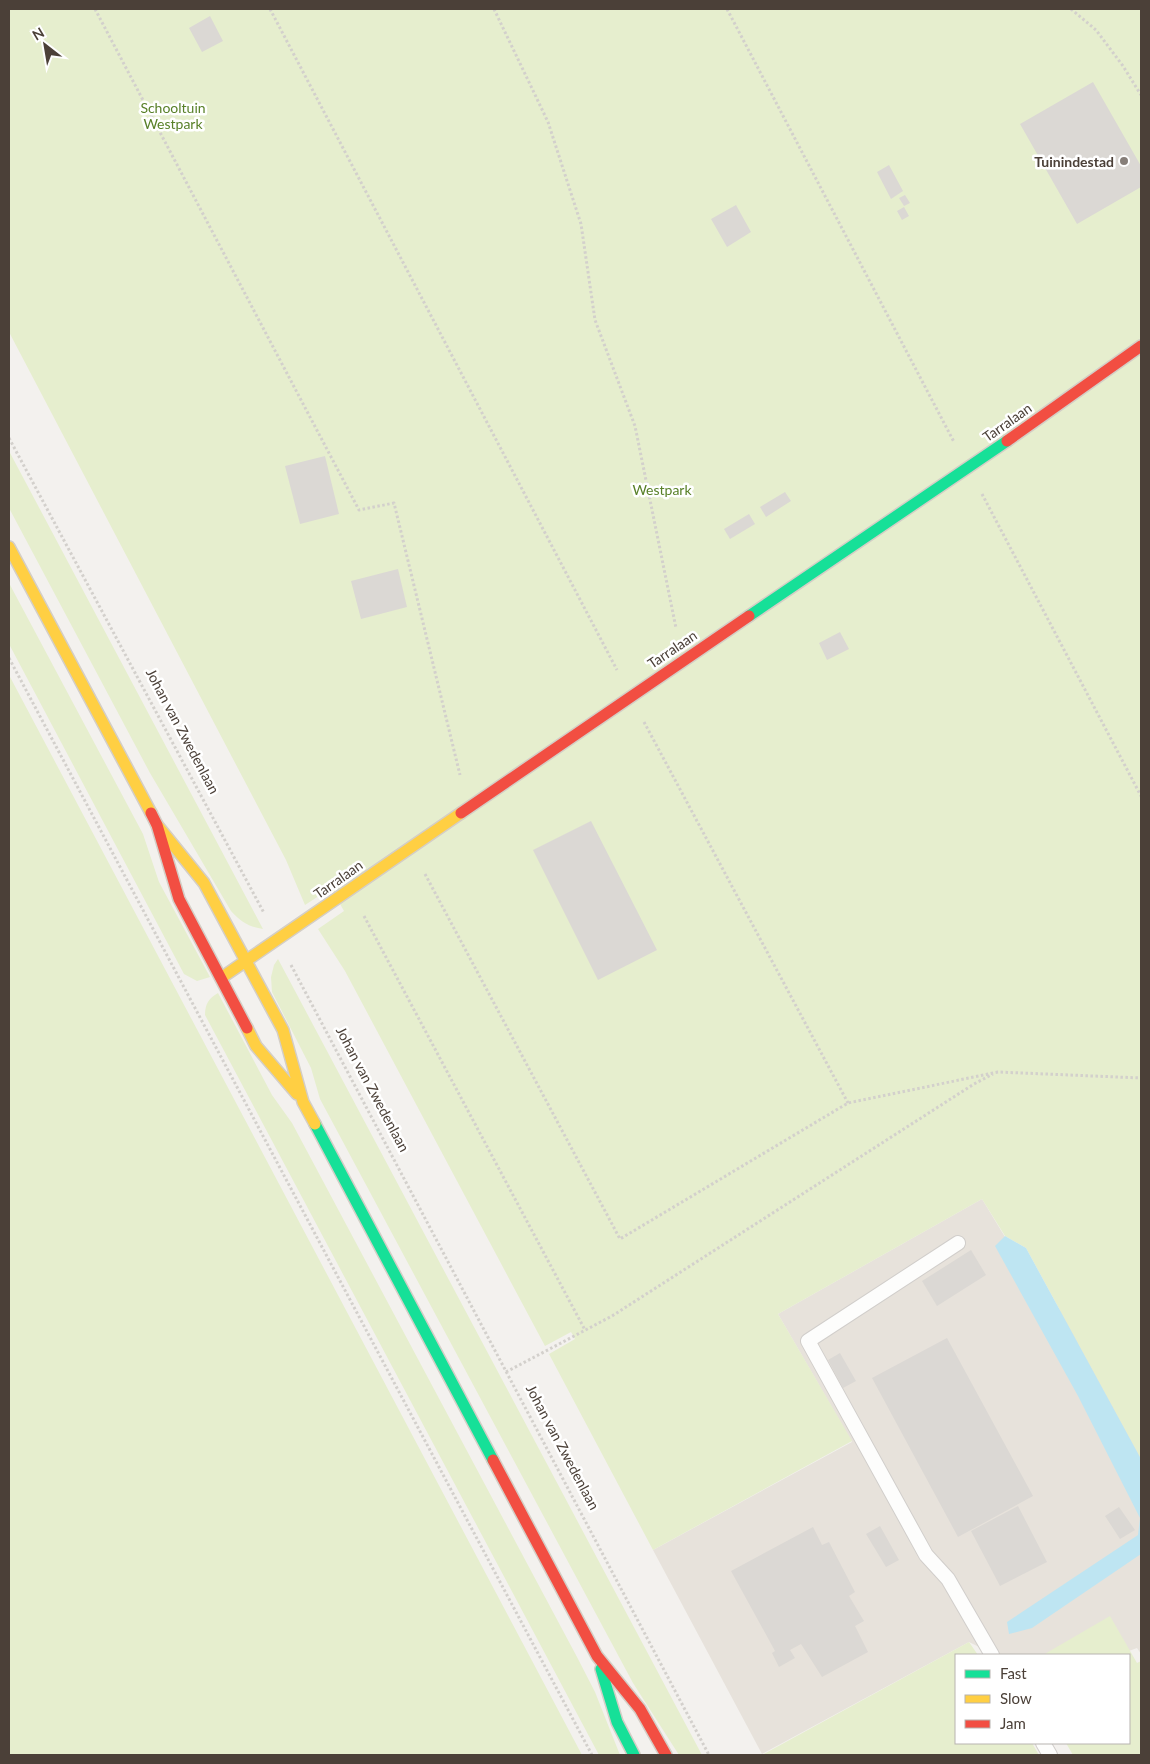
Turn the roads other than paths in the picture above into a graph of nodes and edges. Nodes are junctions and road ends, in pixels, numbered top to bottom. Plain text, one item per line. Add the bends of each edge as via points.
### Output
1 (1141, 346) edge
2 (9, 547) edge
3 (156, 826) junction
4 (246, 961) junction
5 (221, 978) junction
6 (303, 1102) junction
7 (958, 1243) dead end
8 (991, 1654) edge
9 (597, 1656) junction
10 (1044, 1744) edge
11 (634, 1755) edge
12 (666, 1755) edge
13 (1050, 1755) edge

1 - 4 main road, Tarralaan via 968,468
2 - 3 main road
3 - 4 main road via 204,883
3 - 5 main road via 180,899
4 - 5 main road, Tarralaan
4 - 6 main road via 283,1030
5 - 6 main road via 256,1046
6 - 9 main road
7 - 8 lane via 808,1341 926,1555 948,1579
9 - 11 main road via 617,1722
9 - 12 main road via 640,1709
10 - 13 lane

